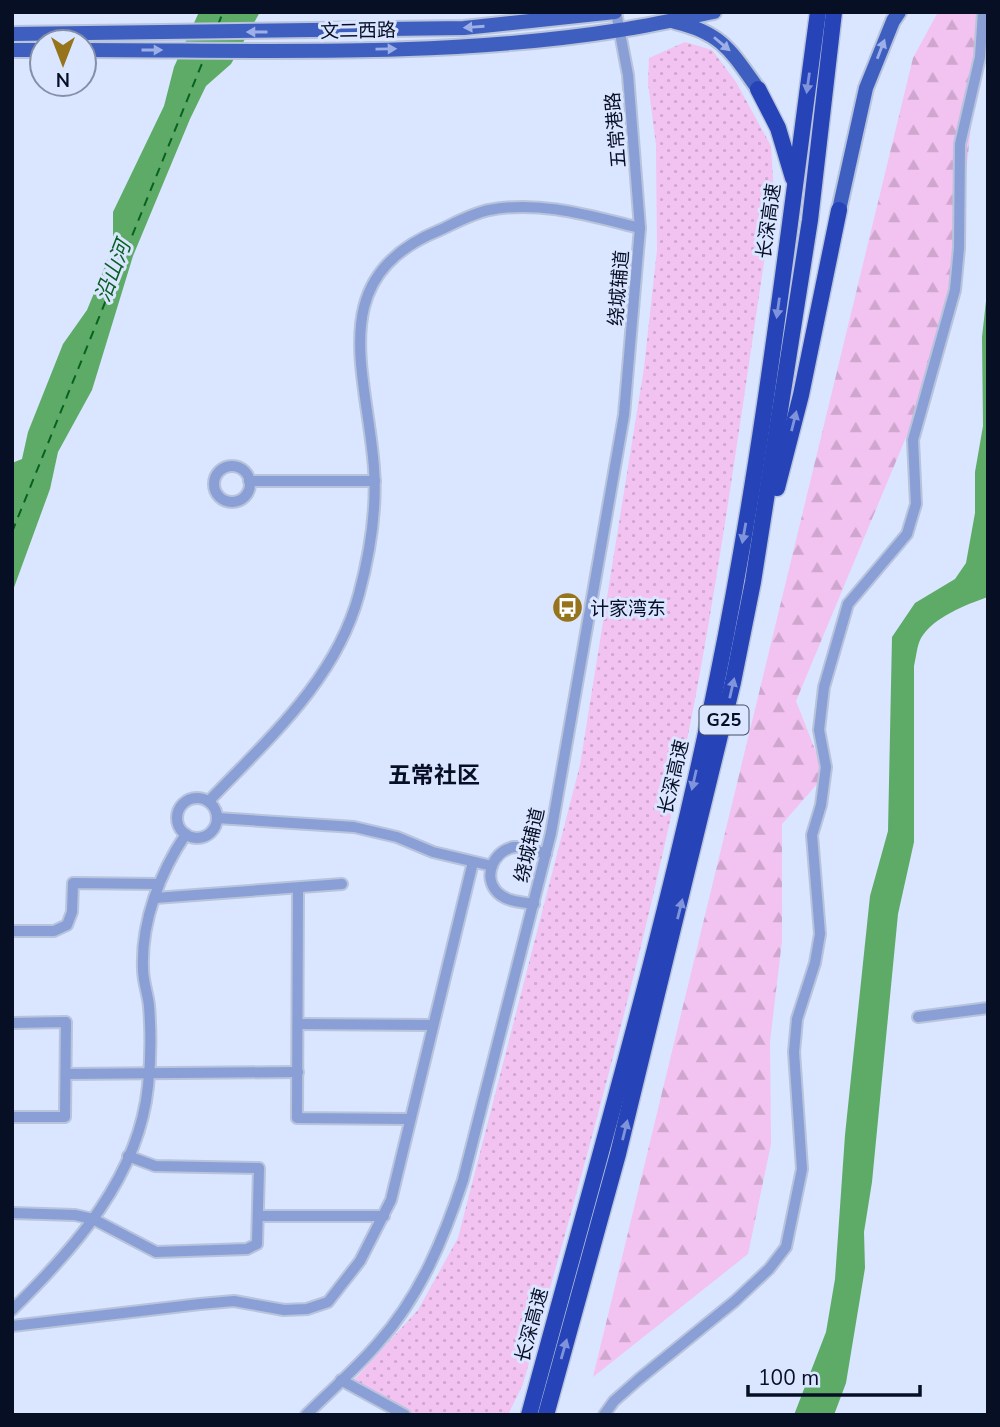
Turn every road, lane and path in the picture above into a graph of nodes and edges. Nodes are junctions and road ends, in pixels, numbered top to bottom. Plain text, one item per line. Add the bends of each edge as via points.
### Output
1 (616, 12) edge
2 (715, 12) edge
3 (834, 12) edge
4 (899, 12) edge
5 (983, 12) edge
6 (818, 14) edge
7 (670, 20) junction
8 (620, 30) junction
9 (12, 34) edge
10 (98, 50) edge
11 (758, 89) joint
12 (794, 184) junction
13 (839, 209) joint
14 (640, 228) junction
15 (249, 481) dead end
16 (375, 481) junction
17 (753, 582) junction
18 (209, 802) junction
19 (217, 818) junction
20 (186, 834) junction
21 (546, 854) junction
22 (473, 862) junction
23 (492, 866) junction
24 (159, 884) junction
25 (342, 884) dead end
26 (298, 888) junction
27 (155, 898) junction
28 (534, 904) junction
29 (12, 931) edge
30 (988, 1008) edge
31 (918, 1017) dead end
32 (12, 1023) edge
33 (298, 1024) junction
34 (432, 1025) junction
35 (149, 1072) junction
36 (298, 1072) junction
37 (66, 1074) junction
38 (12, 1117) edge
39 (410, 1119) junction
40 (128, 1156) junction
41 (12, 1213) edge
42 (259, 1216) junction
43 (384, 1216) junction
44 (93, 1219) junction
45 (12, 1310) edge
46 (12, 1326) edge
47 (341, 1380) junction
48 (306, 1415) edge
49 (405, 1415) edge
50 (528, 1415) edge
51 (546, 1415) edge
52 (604, 1415) edge

1 - 8 street, 五常港路
1 -> 9 main road, 文二西路 via 464,28
2 - 7 main road, 文二西路
3 - 17 highway, 长深高速 / G25 via 810,220
13 -> 4 main road via 866,89
5 - 52 street via 980,57 960,144 955,290 913,440 916,504 907,534 848,604 824,687 819,730 826,767 812,835 820,934 797,1019 794,1052 802,1169 786,1247 735,1301 639,1379
6 -> 12 highway, 长深高速 / G25
7 - 8 main road, 文二西路
7 -> 11 main road via 702,28 729,48
10 -> 8 main road, 文二西路 via 455,46
8 - 14 street, 五常港路
11 - 12 highway via 778,128
12 -> 50 highway, 长深高速 / G25 via 758,456 718,676 660,923
17 -> 13 highway via 801,395
14 - 16 street via 532,206 487,210 399,250 374,282 361,315 359,346
14 - 21 street, 绕城辅道 via 624,415
15 - 16 street
16 - 18 street via 373,525 347,628 300,706
51 -> 17 highway, 长深高速 / G25 via 632,1101
18 - 19 street
18 - 20 street via 197,797 181,806 177,818
19 - 20 street via 214,830 204,836
19 - 22 street via 354,827
20 - 24 street
21 - 23 street via 515,847 502,852
21 - 28 street, 绕城辅道
22 - 23 street
22 - 34 street
23 - 28 street via 490,881 497,892 511,901
24 - 27 street
24 - 29 street via 73,883 67,925 54,931
25 - 26 street
26 - 27 street
26 - 33 street
27 - 35 street via 143,969 149,1005
28 - 47 street, 绕城辅道 via 445,1234 418,1288 380,1342
30 - 31 street
32 - 37 street via 66,1022
33 - 34 street
33 - 36 street
34 - 39 street
35 - 36 street
35 - 37 street
35 - 40 street
36 - 39 street via 298,1118
37 - 38 street via 65,1117
39 - 43 street
40 - 42 street via 155,1166 259,1168
40 - 44 street
41 - 44 street
42 - 43 street
42 - 44 street via 257,1244 247,1249 173,1253 156,1252
43 - 46 street via 360,1261 328,1302 307,1309 234,1301
44 - 45 street
47 - 48 street, 绕城辅道
47 - 49 street

